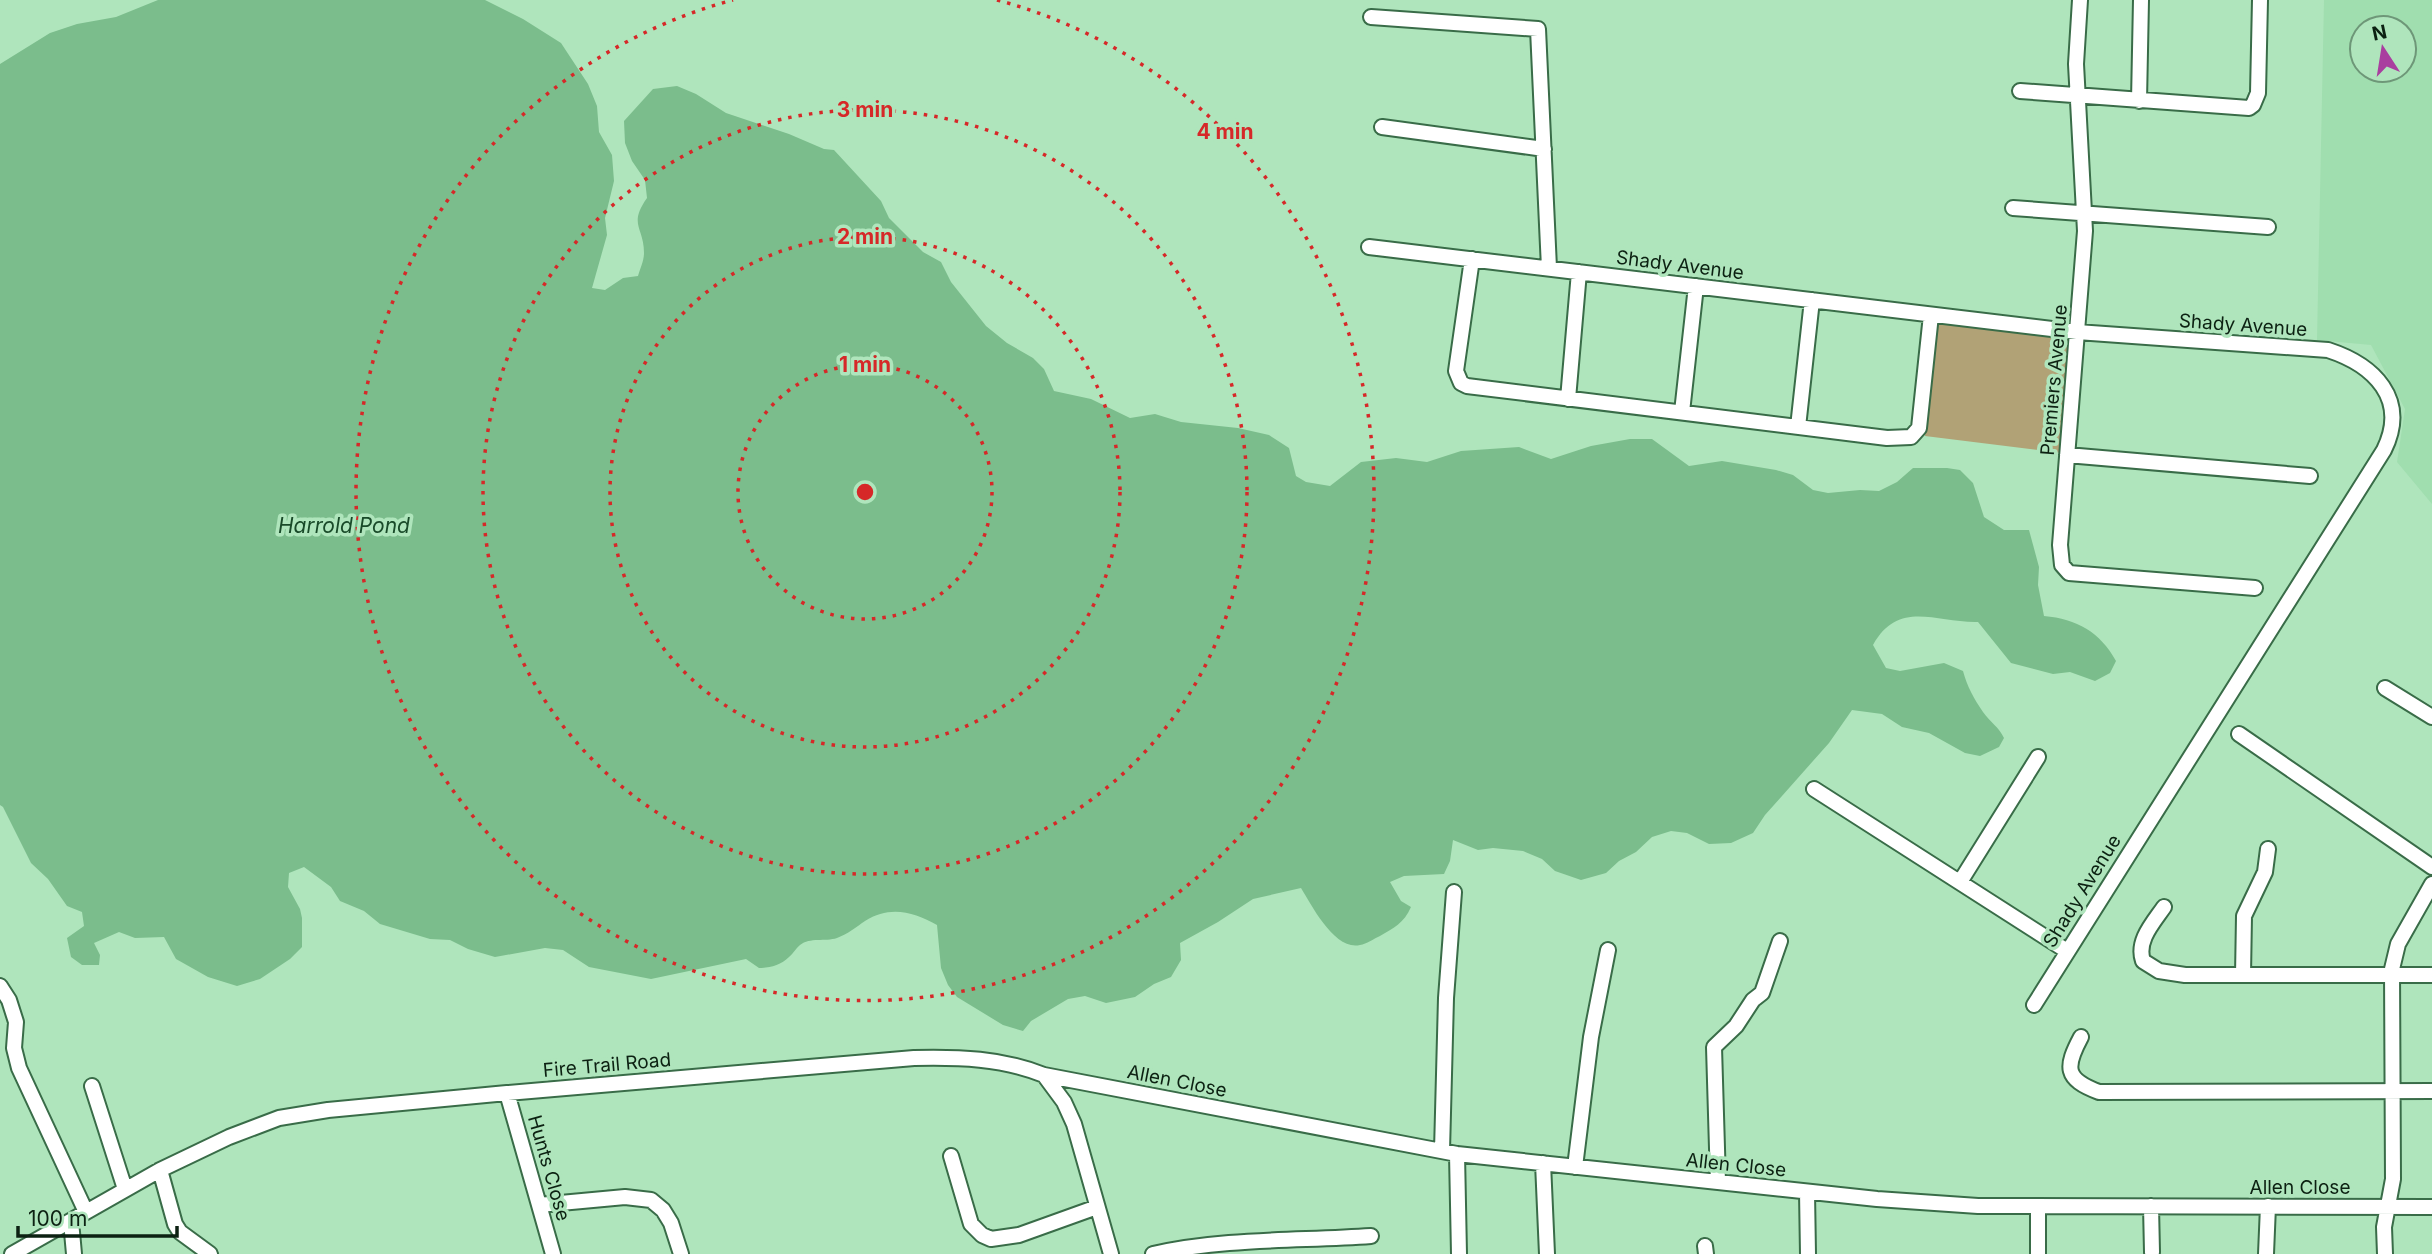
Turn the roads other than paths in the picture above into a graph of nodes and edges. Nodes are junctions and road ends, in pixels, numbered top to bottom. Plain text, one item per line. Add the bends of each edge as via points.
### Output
1 (2080, 0) edge
2 (2141, 0) edge
3 (2260, 0) edge
4 (1371, 17) dead end
5 (2020, 91) dead end
6 (2077, 96) junction
7 (2139, 100) junction
8 (1382, 127) dead end
9 (1544, 149) junction
10 (2013, 208) dead end
11 (2085, 213) junction
12 (2268, 227) dead end
13 (1369, 247) dead end
14 (1472, 259) junction
15 (1549, 268) junction
16 (1580, 272) junction
17 (1696, 286) junction
18 (1812, 300) junction
19 (1931, 315) junction
20 (2077, 332) junction
21 (1568, 398) junction
22 (1682, 412) junction
23 (1798, 427) junction
24 (2067, 455) junction
25 (2310, 476) dead end
26 (2255, 589) dead end
27 (2385, 688) dead end
28 (2432, 717) edge
29 (2239, 734) dead end
30 (2039, 757) dead end
31 (1814, 789) dead end
32 (2268, 849) dead end
33 (2432, 867) edge
34 (1960, 882) junction
35 (2432, 884) edge
36 (1454, 892) dead end
37 (2164, 907) dead end
38 (1780, 941) dead end
39 (1608, 950) dead end
40 (2067, 951) junction
41 (2243, 975) junction
42 (2392, 975) junction
43 (2432, 975) edge
44 (0, 986) edge
45 (2034, 1005) dead end
46 (2081, 1037) dead end
47 (1044, 1074) junction
48 (92, 1086) dead end
49 (2392, 1091) junction
50 (2432, 1091) edge
51 (507, 1093) junction
52 (1442, 1151) junction
53 (1457, 1154) junction
54 (951, 1156) dead end
55 (1543, 1163) junction
56 (1575, 1167) junction
57 (160, 1170) junction
58 (1718, 1182) junction
59 (125, 1189) junction
60 (1807, 1192) junction
61 (539, 1205) junction
62 (2038, 1206) junction
63 (2151, 1206) junction
64 (2268, 1206) junction
65 (1097, 1207) junction
66 (2387, 1207) junction
67 (2432, 1207) edge
68 (86, 1212) junction
69 (71, 1221) junction
70 (1371, 1236) dead end
71 (1201, 1250) edge
72 (2152, 1252) dead end
73 (12, 1254) edge
74 (74, 1254) edge
75 (210, 1254) edge
76 (553, 1254) edge
77 (681, 1254) edge
78 (1111, 1254) edge
79 (1153, 1254) edge
80 (1459, 1254) edge
81 (1547, 1254) edge
82 (1808, 1254) edge
83 (2038, 1254) edge
84 (2266, 1254) edge
85 (2385, 1254) edge

1 - 6 street, Premiers Avenue
2 - 7 street
3 - 7 street via 2258,93 2253,105 2244,109
4 - 9 street via 1538,29
5 - 6 street
6 - 7 street
6 - 11 street, Premiers Avenue
8 - 9 street
9 - 15 street
10 - 11 street
11 - 12 street
11 - 20 street, Premiers Avenue
13 - 14 street, Shady Avenue
14 - 15 street, Shady Avenue
14 - 21 street via 1458,378 1467,386
15 - 16 street, Shady Avenue
16 - 17 street, Shady Avenue
16 - 21 street
17 - 18 street, Shady Avenue
17 - 22 street
18 - 19 street, Shady Avenue
18 - 23 street
19 - 20 street, Shady Avenue
19 - 23 street via 1916,434 1887,438
20 - 24 street, Premiers Avenue
20 - 40 street, Shady Avenue via 2328,350 2351,357 2378,380 2389,398 2393,423 2385,450
21 - 22 street
22 - 23 street
24 - 25 street
24 - 26 street, Premiers Avenue via 2060,545 2066,571
27 - 28 street
29 - 33 street
30 - 34 street
31 - 34 street
32 - 41 street via 2265,872 2244,916
34 - 40 street
35 - 42 street via 2398,944
36 - 52 street
37 - 41 street via 2140,948 2148,966 2170,973
38 - 58 street via 1762,993 1714,1047
39 - 56 street via 1591,1037
40 - 45 street, Shady Avenue
41 - 42 street
42 - 43 street
42 - 49 street
44 - 68 street via 16,1022 14,1048 19,1068
46 - 49 street via 2069,1062 2070,1072 2099,1092
47 - 51 street, Fire Trail Road via 1023,1066 960,1057 914,1058
47 - 52 street, Allen Close
47 - 65 street via 1074,1124
48 - 59 street
49 - 50 street
49 - 66 street via 2393,1179
51 - 57 street, Fire Trail Road via 279,1118
51 - 61 street, Hunts Close
52 - 53 street, Allen Close
53 - 55 street, Allen Close
53 - 80 street
54 - 65 street via 971,1224 991,1239 1019,1235
55 - 56 street, Allen Close
55 - 81 street
56 - 58 street, Allen Close
57 - 59 street, Fire Trail Road
57 - 75 street via 175,1224
58 - 60 street, Allen Close
59 - 68 street, Fire Trail Road
60 - 62 street, Allen Close via 1978,1206
60 - 82 street
61 - 76 street, Hunts Close
61 - 77 street via 625,1197 650,1200 671,1223
62 - 63 street, Allen Close
62 - 83 street
63 - 64 street, Allen Close
63 - 72 street
64 - 66 street, Allen Close
64 - 84 street
65 - 78 street
66 - 67 street, Allen Close
66 - 85 street
68 - 69 street, Fire Trail Road
69 - 73 street, Fire Trail Road
69 - 74 street
70 - 71 street
71 - 79 street

